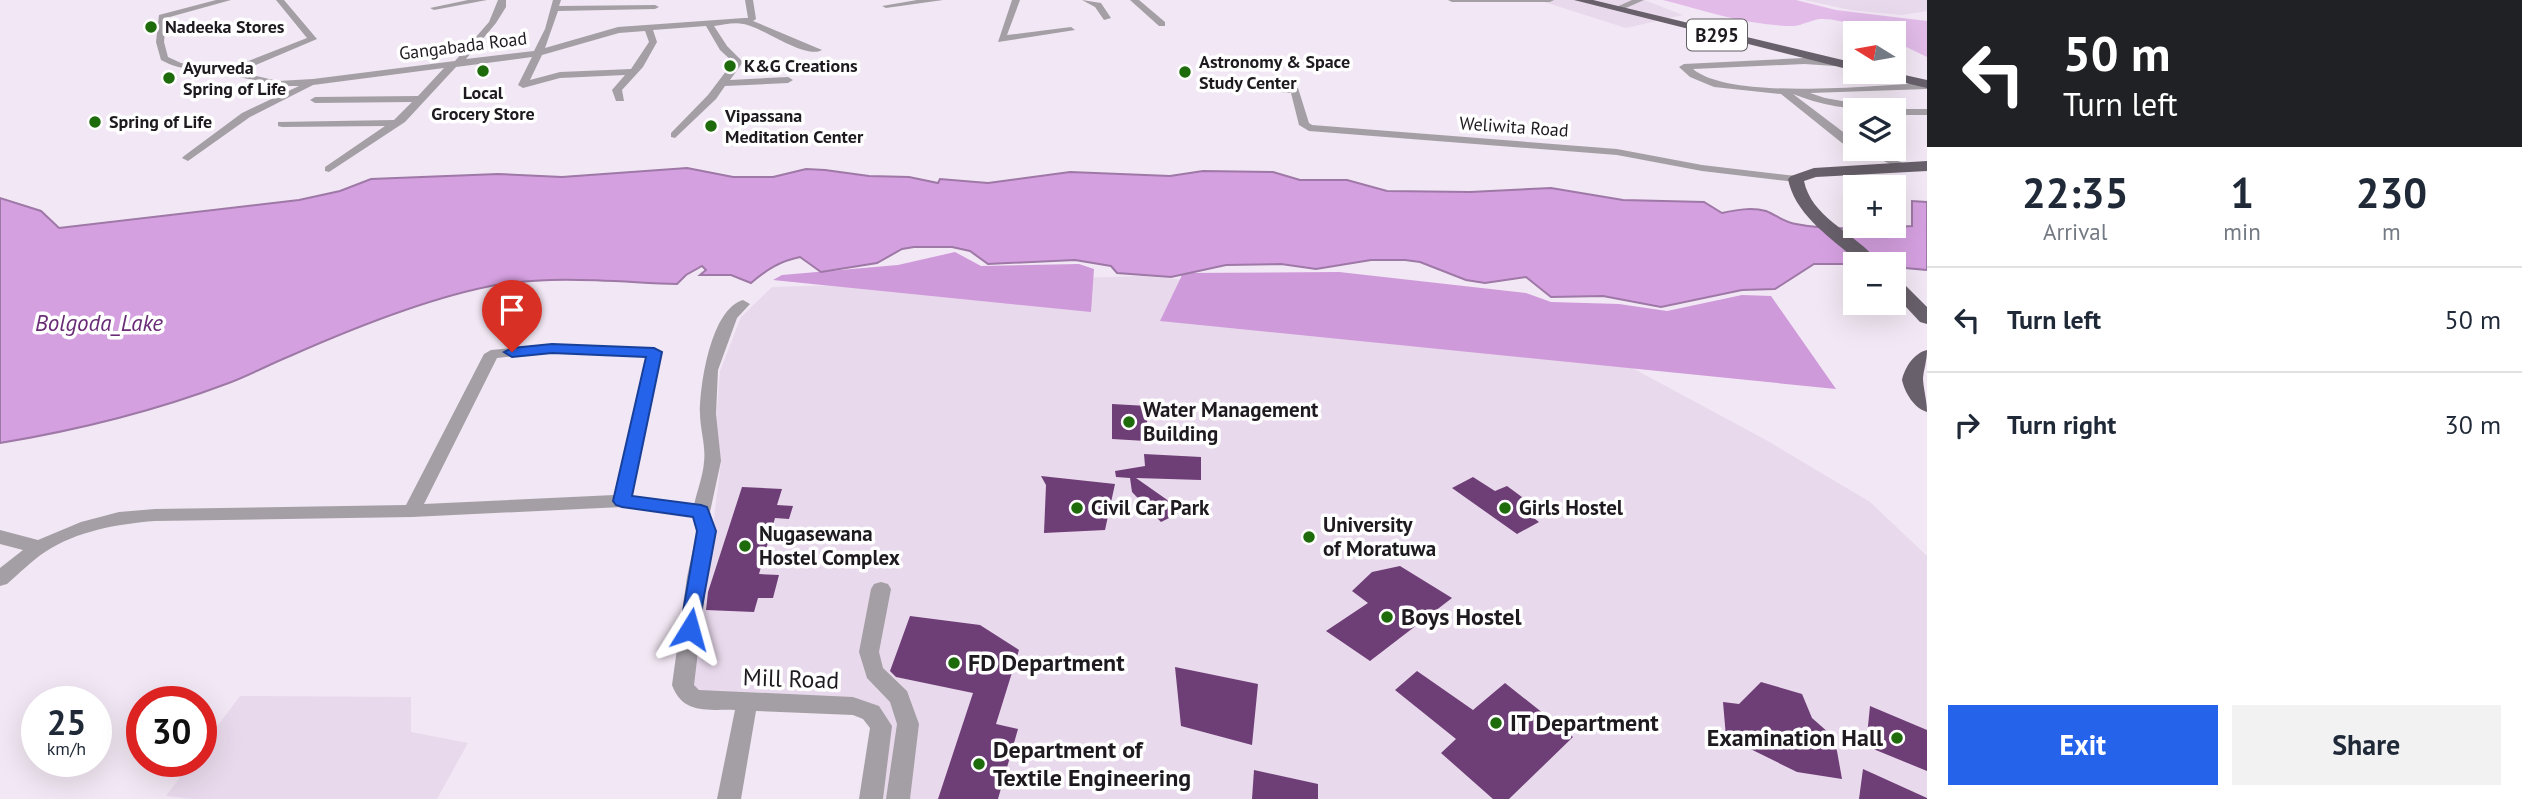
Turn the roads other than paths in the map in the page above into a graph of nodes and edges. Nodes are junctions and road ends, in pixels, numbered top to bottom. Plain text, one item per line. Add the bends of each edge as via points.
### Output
1 (227, 0) edge
2 (280, 0) edge
3 (483, 0) edge
4 (502, 0) edge
5 (748, 0) edge
6 (939, 0) edge
7 (1016, 0) edge
8 (1086, 0) edge
9 (1133, 0) edge
10 (1452, 0) edge
11 (1550, 0) edge
12 (1579, 0) edge
13 (1640, 0) edge
14 (556, 4) edge
15 (655, 6) dead end
16 (886, 6) dead end
17 (434, 9) dead end
18 (1616, 9) junction
19 (1107, 18) dead end
20 (745, 21) junction
21 (709, 24) junction
22 (1162, 24) dead end
23 (648, 28) junction
24 (1071, 30) dead end
25 (817, 50) dead end
26 (538, 53) junction
27 (1835, 63) junction
28 (455, 64) junction
29 (1843, 65) edge
30 (229, 72) junction
31 (633, 72) junction
32 (788, 80) dead end
33 (1906, 80) edge
34 (313, 82) junction
35 (723, 83) junction
36 (1927, 85) edge
37 (1257, 87) dead end
38 (1788, 91) junction
39 (419, 99) junction
40 (620, 99) dead end
41 (314, 100) dead end
42 (1843, 104) edge
43 (1906, 112) edge
44 (1927, 112) edge
45 (282, 124) dead end
46 (397, 124) junction
47 (675, 135) dead end
48 (1843, 138) edge
49 (188, 158) dead end
50 (1891, 161) edge
51 (1903, 166) junction
52 (1927, 166) edge
53 (329, 169) dead end
54 (1796, 179) junction
55 (1857, 252) edge
56 (1906, 296) edge
57 (743, 304) dead end
58 (1927, 318) edge
59 (1927, 356) edge
60 (1927, 405) edge
61 (622, 501) junction
62 (412, 511) junction
63 (701, 512) junction
64 (0, 537) edge
65 (39, 547) junction
66 (0, 579) edge
67 (881, 589) dead end
68 (747, 703) junction
69 (729, 799) edge
70 (871, 799) edge
71 (898, 799) edge

1 - 30 street, Gangabada Road via 162,18 160,42 170,63
2 - 30 street via 313,39
3 - 17 street
4 - 28 street via 498,19
5 - 20 street via 752,19
6 - 16 street
7 - 24 street via 1002,39
8 - 19 street via 1098,5
9 - 22 street
10 - 11 street
12 - 18 main road, B295
13 - 18 street
14 - 15 street
14 - 26 street
18 - 27 main road, B295
20 - 21 street, Gangabada Road
20 - 25 street
21 - 23 street, Gangabada Road
21 - 35 street via 738,62
23 - 26 street, Gangabada Road via 618,30
23 - 31 street via 653,42
26 - 28 street, Gangabada Road
26 - 31 street via 523,85 560,75
27 - 29 main road, B295
27 - 38 street via 1684,67 1708,81
28 - 34 street, Gangabada Road
28 - 39 street
30 - 34 street, Gangabada Road via 278,84
31 - 40 street via 617,90
32 - 35 street
33 - 36 main road
34 - 49 street via 246,115
35 - 47 street
36 - 38 street
37 - 54 street, Weliwita Road via 1295,90 1304,125 1309,128 1617,152
38 - 42 street
38 - 48 street
39 - 41 street
39 - 46 street
43 - 44 street
45 - 46 street
46 - 53 street
50 - 51 street
51 - 52 main road
51 - 54 main road via 1814,173
54 - 55 main road via 1799,195 1811,211
56 - 58 main road
57 - 63 street, Mill Road via 730,317 710,370 713,461
59 - 60 main road via 1911,380
61 - 62 street
61 - 62 street via 654,352 552,348 491,354
61 - 63 street
62 - 65 street via 131,517 81,528
63 - 68 street, Mill Road via 706,531 683,685 695,699
64 - 65 street
65 - 66 street
67 - 71 street via 869,652 874,672 899,698 908,724
68 - 69 street
68 - 70 street, Mill Road via 853,706 871,712 881,726

